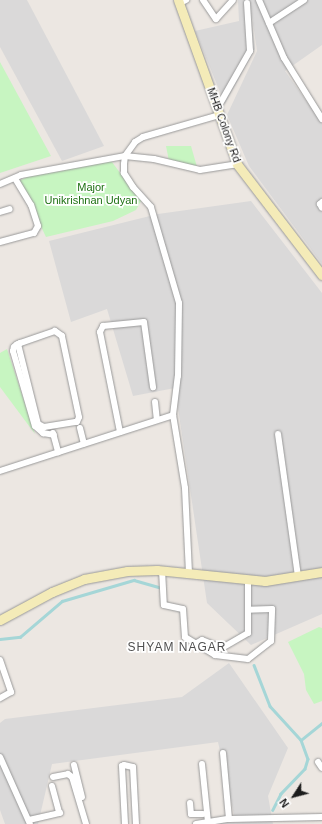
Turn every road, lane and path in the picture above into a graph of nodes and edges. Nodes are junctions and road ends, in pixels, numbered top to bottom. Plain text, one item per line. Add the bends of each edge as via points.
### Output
1 (203, 0) edge
2 (233, 0) edge
3 (259, 0) edge
4 (304, 0) edge
5 (182, 1) edge
6 (247, 3) dead end
7 (268, 23) junction
8 (218, 112) junction
9 (322, 119) edge
10 (125, 156) junction
11 (237, 164) junction
12 (15, 178) junction
13 (0, 184) edge
14 (322, 202) edge
15 (322, 208) edge
16 (10, 209) dead end
17 (0, 212) edge
18 (0, 242) edge
19 (322, 275) edge
20 (18, 344) junction
21 (153, 387) dead end
22 (155, 402) dead end
23 (173, 415) junction
24 (157, 420) junction
25 (80, 428) dead end
26 (120, 432) junction
27 (278, 434) dead end
28 (84, 444) junction
29 (58, 452) junction
30 (0, 471) edge
31 (162, 570) junction
32 (322, 572) edge
33 (189, 573) junction
34 (298, 576) junction
35 (248, 579) junction
36 (248, 610) junction
37 (0, 620) edge
38 (195, 644) junction
39 (0, 660) edge
40 (0, 698) edge
41 (223, 753) dead end
42 (0, 757) edge
43 (74, 765) dead end
44 (53, 777) dead end
45 (52, 786) dead end
46 (190, 803) dead end
47 (204, 814) junction
48 (284, 817) junction
49 (322, 817) edge
50 (229, 819) junction
51 (30, 822) edge
52 (206, 822) junction
53 (86, 824) edge
54 (89, 824) edge
55 (125, 824) edge
56 (136, 824) edge
57 (196, 824) edge
58 (284, 824) edge

1 - 2 street via 216,19
3 - 7 street
4 - 7 street
5 - 8 main road, MHB Colony Rd
6 - 8 street via 250,51
7 - 9 street via 284,58
8 - 10 street via 143,137 135,142
8 - 11 main road, MHB Colony Rd
10 - 11 street via 154,159 200,170
10 - 12 street
10 - 23 street via 124,173 151,207 179,303 178,376
11 - 19 main road, MHB Colony Rd
12 - 13 street
12 - 18 street via 31,205 38,226 34,233
14 - 15 street
16 - 17 street
20 - 20 street via 55,331 61,334 79,417 77,422 44,428 38,424
20 - 29 street via 14,347 14,355 35,426 40,431 54,434
21 - 26 street via 144,322 103,326 100,332
22 - 24 street
23 - 24 street
23 - 33 street via 185,488
24 - 26 street
25 - 28 street
26 - 28 street
27 - 34 street
28 - 29 street
29 - 30 street
31 - 33 main road
31 - 37 main road via 127,571 84,579 52,592
31 - 38 street via 163,602 167,606 185,610 185,637
32 - 34 main road
33 - 35 main road
34 - 35 main road via 265,581
35 - 36 street
36 - 38 street via 249,632 246,635 222,648 202,640
36 - 38 street via 271,608 273,611 271,641 254,656 248,659 219,656
39 - 40 street via 11,692
41 - 50 street
42 - 51 street
43 - 54 street
44 - 53 street via 68,774 72,777
45 - 51 street via 60,813
46 - 47 street via 191,814
47 - 52 street
47 - 52 street via 200,766
48 - 49 street
48 - 50 street
48 - 58 street
50 - 52 street
52 - 57 street
55 - 56 street via 122,766 124,765 133,767

